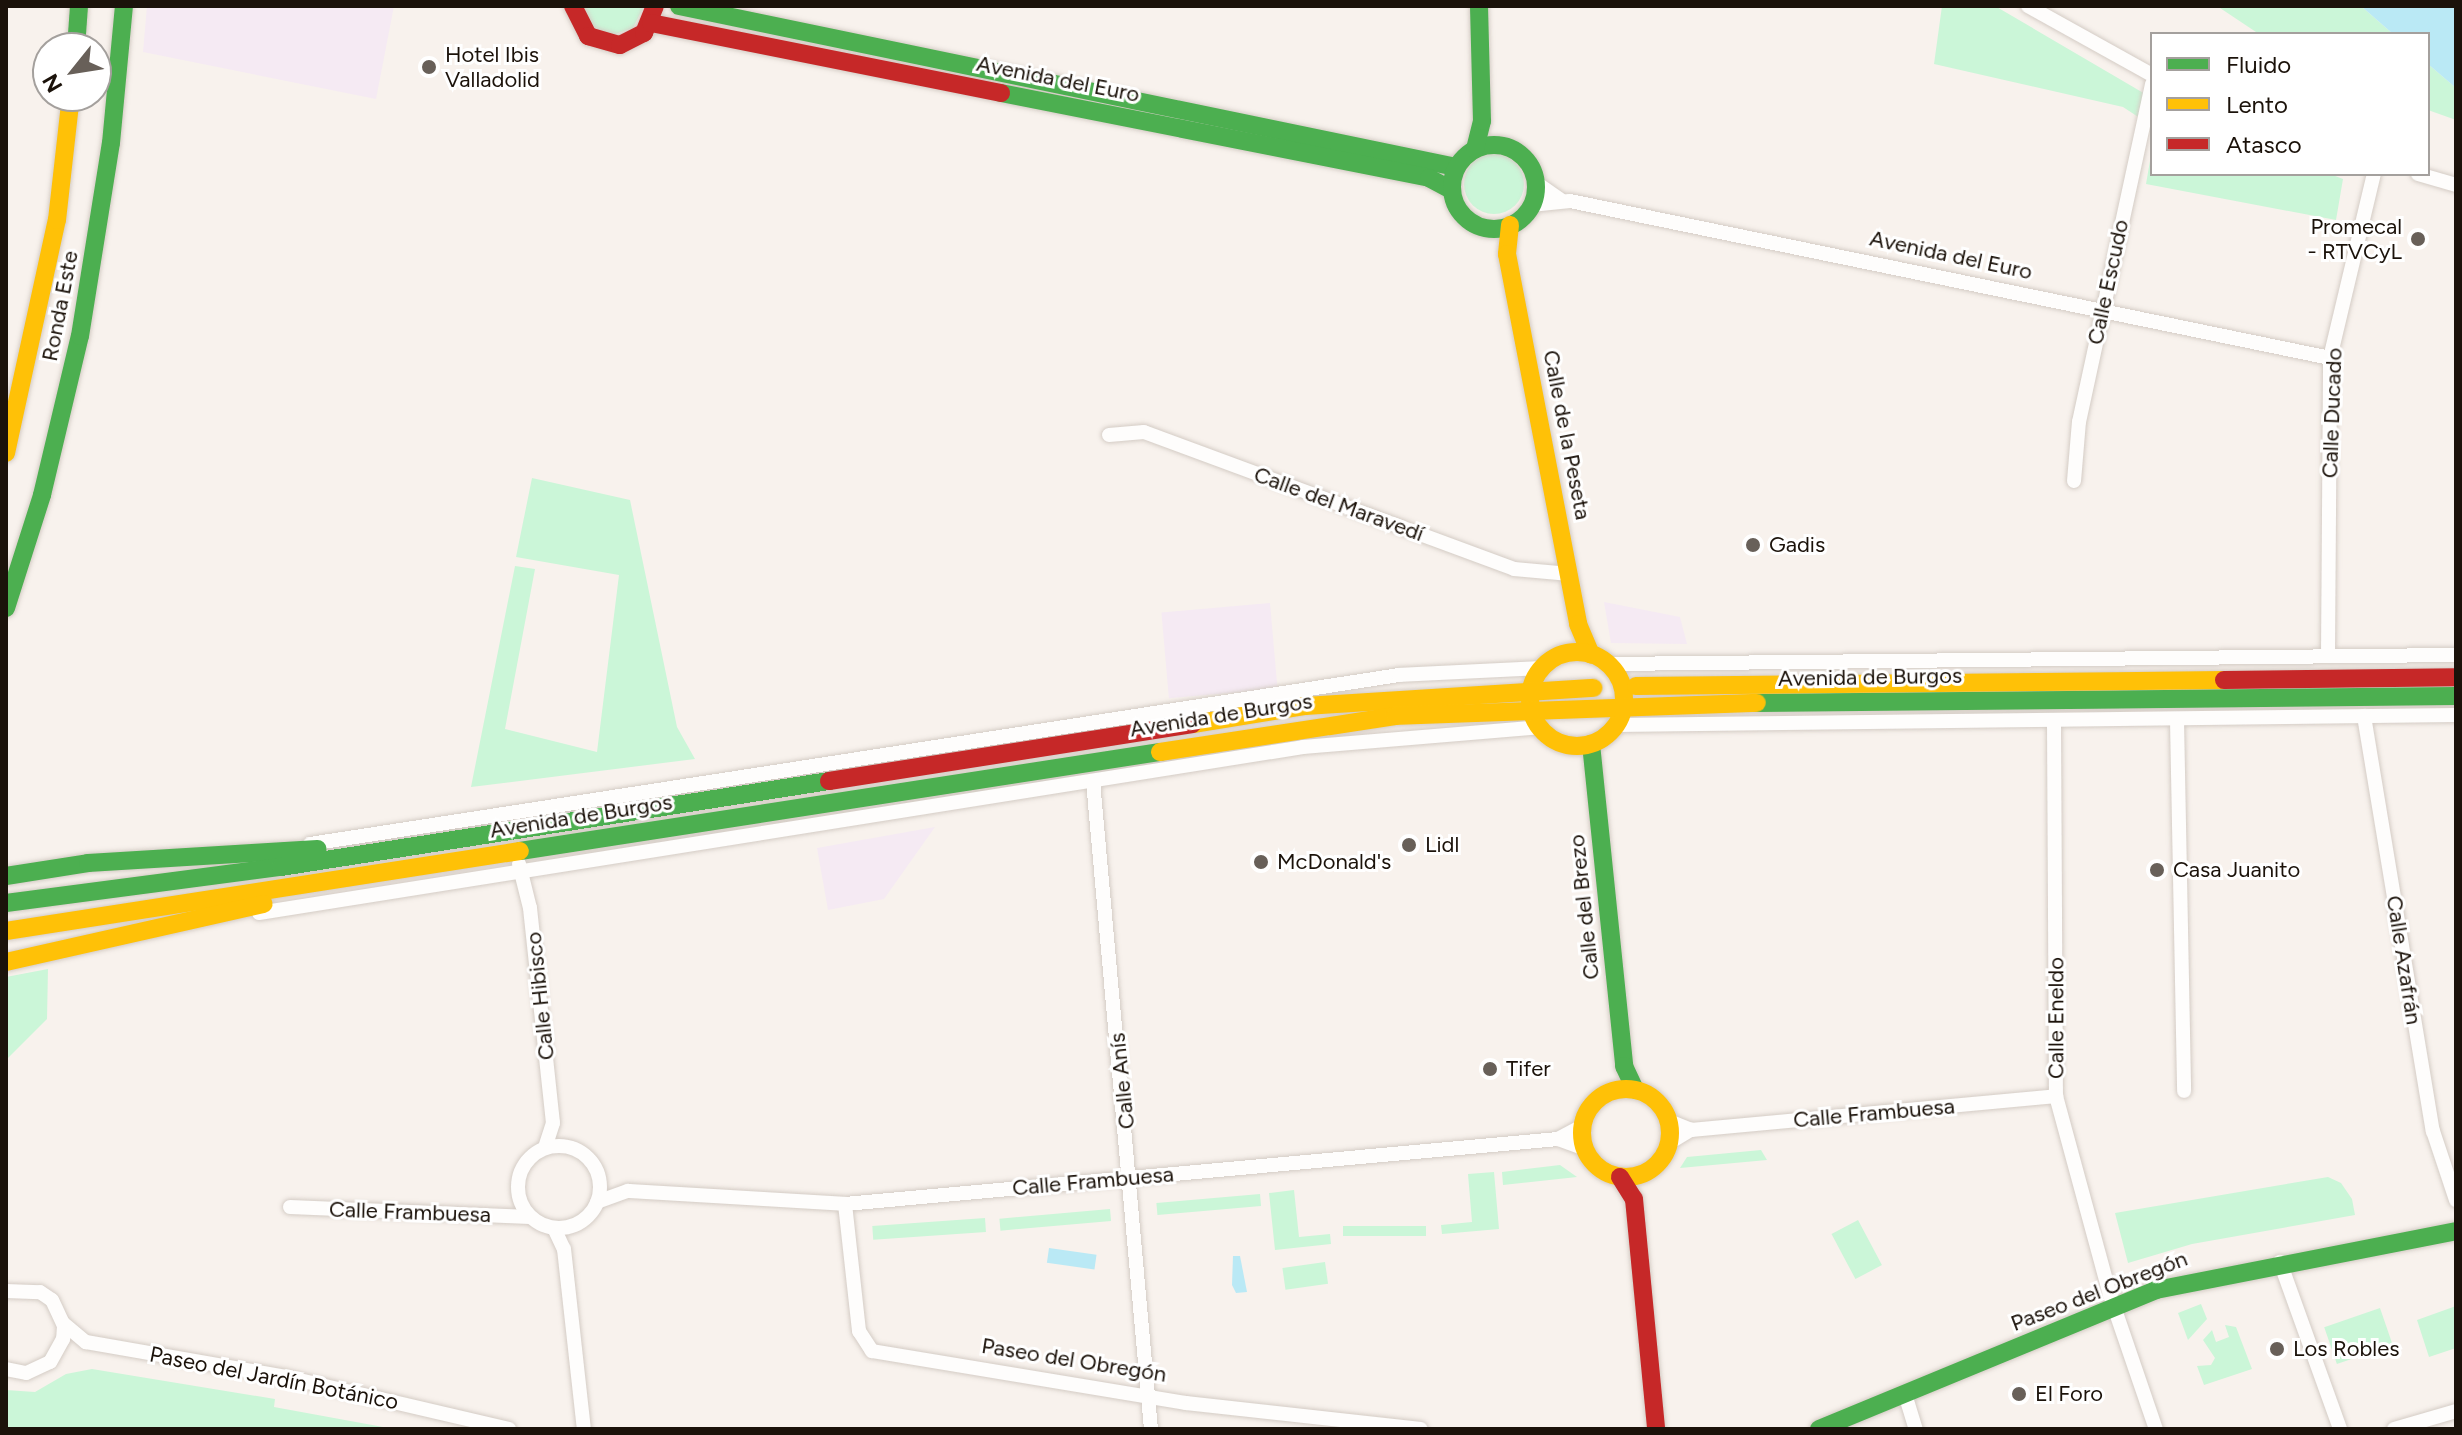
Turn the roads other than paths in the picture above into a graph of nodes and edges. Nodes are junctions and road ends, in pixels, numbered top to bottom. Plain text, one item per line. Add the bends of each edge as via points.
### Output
1 (79, 6) edge
2 (124, 6) edge
3 (679, 6) edge
4 (1479, 6) edge
5 (2028, 6) edge
6 (568, 9) edge
7 (653, 14) edge
8 (77, 32) edge
9 (2150, 74) edge
10 (2150, 93) edge
11 (69, 112) edge
12 (1485, 147) junction
13 (1456, 167) junction
14 (2374, 176) edge
15 (2425, 176) edge
16 (1535, 182) junction
17 (2456, 185) edge
18 (1452, 190) junction
19 (1561, 200) junction
20 (1531, 205) junction
21 (1502, 227) junction
22 (2102, 311) junction
23 (2330, 358) junction
24 (1109, 435) dead end
25 (6, 453) edge
26 (2074, 481) dead end
27 (1570, 574) junction
28 (6, 608) edge
29 (1578, 624) junction
30 (1567, 653) junction
31 (1591, 654) junction
32 (2389, 655) junction
33 (2456, 655) edge
34 (2328, 656) junction
35 (2178, 659) junction
36 (1953, 660) junction
37 (1774, 663) junction
38 (1609, 664) junction
39 (1540, 668) junction
40 (2456, 675) edge
41 (1995, 680) junction
42 (2044, 680) junction
43 (1362, 681) junction
44 (1866, 682) junction
45 (1623, 696) junction
46 (2456, 696) edge
47 (1530, 698) junction
48 (2243, 698) junction
49 (1990, 700) junction
50 (2045, 700) junction
51 (1306, 706) junction
52 (1178, 710) junction
53 (2456, 715) edge
54 (2364, 716) junction
55 (2159, 720) junction
56 (2177, 720) junction
57 (2078, 721) junction
58 (2054, 722) junction
59 (1074, 723) junction
60 (1858, 723) junction
61 (1616, 725) junction
62 (1539, 727) junction
63 (1287, 729) junction
64 (1149, 730) junction
65 (986, 737) junction
66 (1099, 738) junction
67 (1372, 741) junction
68 (1591, 744) junction
69 (1150, 750) junction
70 (1103, 758) junction
71 (1179, 767) junction
72 (891, 771) junction
73 (716, 779) junction
74 (1093, 781) junction
75 (813, 784) junction
76 (1069, 785) junction
77 (540, 806) junction
78 (683, 824) junction
79 (514, 831) junction
80 (764, 833) junction
81 (289, 848) junction
82 (378, 851) junction
83 (517, 851) junction
84 (520, 872) junction
85 (6, 876) edge
86 (354, 876) junction
87 (6, 903) edge
88 (211, 920) junction
89 (6, 931) edge
90 (6, 962) edge
91 (1625, 1090) junction
92 (2184, 1091) dead end
93 (2056, 1096) junction
94 (1669, 1121) junction
95 (553, 1123) junction
96 (1582, 1126) junction
97 (1691, 1130) junction
98 (1558, 1139) junction
99 (1669, 1143) junction
100 (545, 1147) junction
101 (569, 1147) junction
102 (1585, 1149) junction
103 (1645, 1173) junction
104 (598, 1175) junction
105 (1132, 1177) junction
106 (1620, 1177) junction
107 (628, 1191) junction
108 (1634, 1199) junction
109 (2456, 1200) edge
110 (597, 1202) junction
111 (845, 1204) junction
112 (290, 1207) dead end
113 (530, 1217) junction
114 (571, 1226) junction
115 (554, 1228) junction
116 (2456, 1231) edge
117 (564, 1249) junction
118 (2280, 1262) junction
119 (6, 1291) edge
120 (2114, 1306) junction
121 (63, 1323) junction
122 (86, 1342) junction
123 (58, 1352) junction
124 (6, 1369) edge
125 (1905, 1394) junction
126 (1146, 1397) junction
127 (2456, 1411) edge
128 (509, 1429) edge
129 (584, 1429) edge
130 (1151, 1429) edge
131 (1421, 1429) edge
132 (1656, 1429) edge
133 (1819, 1429) edge
134 (1916, 1429) edge
135 (2156, 1429) edge
136 (2340, 1429) edge
137 (2394, 1429) edge

1 - 8 main road
2 - 28 main road, Ronda Este via 111,143 83,320 42,495
3 - 13 main road, Avenida del Euro
4 - 12 main road
5 - 9 street
6 - 7 main road via 588,36 608,45 635,40
7 - 18 main road, Avenida del Euro via 1414,175
10 - 22 street, Calle Escudo
11 - 25 main road, Ronda Este via 57,220
12 - 13 main road
12 - 16 main road via 1523,157
13 - 18 main road
14 - 23 street, Calle Ducado
15 - 17 street
16 - 19 street, Avenida del Euro
16 - 20 main road
18 - 21 main road via 1467,219
19 - 20 street, Avenida del Euro
19 - 22 street, Avenida del Euro
20 - 21 main road
21 - 27 main road, Calle de la Peseta
22 - 23 street, Avenida del Euro
22 - 26 street, Calle Escudo via 2079,422
23 - 34 street, Calle Ducado
24 - 27 street, Calle del Maravedí via 1144,432 1514,569
27 - 29 main road, Calle de la Peseta
29 - 30 main road, Calle de la Peseta
29 - 31 main road, Calle de la Peseta
30 - 31 main road
30 - 39 main road
31 - 38 main road
32 - 33 street, Avenida de Burgos
32 - 34 street, Avenida de Burgos
32 - 40 street
34 - 35 street, Avenida de Burgos
35 - 36 street, Avenida de Burgos
35 - 42 street via 2151,666 2051,669
36 - 37 street, Avenida de Burgos
36 - 41 street via 1987,667
37 - 38 street, Avenida de Burgos
37 - 44 street via 1854,672
38 - 45 main road
39 - 43 street, Avenida de Burgos
39 - 47 main road
40 - 42 main road, Avenida de Burgos
41 - 42 main road, Avenida de Burgos
41 - 44 main road, Avenida de Burgos
41 - 49 street
42 - 50 street
43 - 51 street
43 - 52 street, Avenida de Burgos
44 - 45 main road, Avenida de Burgos
45 - 47 main road, Avenida de Burgos
45 - 49 main road, Avenida de Burgos
45 - 61 main road
46 - 48 main road, Avenida de Burgos
47 - 51 main road, Avenida de Burgos
47 - 62 main road
47 - 63 main road, Avenida de Burgos
48 - 50 main road, Avenida de Burgos
48 - 55 street
49 - 50 main road, Avenida de Burgos
49 - 60 street via 1972,714
50 - 57 street via 2052,711
51 - 64 main road, Avenida de Burgos
52 - 59 street, Avenida de Burgos
52 - 64 street via 1157,719
53 - 54 street, Avenida de Burgos
54 - 56 street, Avenida de Burgos
54 - 109 street, Calle Azafrán via 2433,1131
55 - 56 street, Avenida de Burgos
55 - 57 street, Avenida de Burgos
56 - 92 street
57 - 58 street, Avenida de Burgos
58 - 60 street, Avenida de Burgos
58 - 93 street, Calle Eneldo
59 - 65 street, Avenida de Burgos
59 - 66 street via 1095,728
60 - 61 street, Avenida de Burgos
61 - 68 main road
62 - 67 street, Avenida de Burgos
62 - 68 main road via 1565,744
63 - 67 street via 1357,733
63 - 69 main road, Avenida de Burgos
64 - 66 main road, Avenida de Burgos
64 - 69 street
65 - 72 street
65 - 73 street, Avenida de Burgos
66 - 70 street
66 - 72 main road, Avenida de Burgos
67 - 71 street, Avenida de Burgos
68 - 91 main road, Calle del Brezo
69 - 70 main road, Avenida de Burgos
69 - 71 street via 1159,761
70 - 76 street via 1094,772
70 - 78 main road, Avenida de Burgos
71 - 74 street, Avenida de Burgos
72 - 75 main road, Avenida de Burgos
73 - 75 street
73 - 77 street, Avenida de Burgos
74 - 76 street, Avenida de Burgos
74 - 105 street, Calle Anís
75 - 79 main road, Avenida de Burgos
76 - 80 street, Avenida de Burgos
77 - 79 street via 512,819
77 - 81 street, Avenida de Burgos
78 - 80 street
78 - 83 main road, Avenida de Burgos
79 - 82 main road, Avenida de Burgos
79 - 83 street, Calle Hibisco
80 - 84 street, Avenida de Burgos
81 - 82 main road
81 - 85 main road via 88,863
82 - 87 main road, Avenida de Burgos
83 - 84 street, Calle Hibisco
83 - 86 main road, Avenida de Burgos
84 - 88 street, Avenida de Burgos
84 - 95 street, Calle Hibisco via 530,908
86 - 88 main road
86 - 89 main road, Avenida de Burgos
88 - 90 main road
91 - 94 main road via 1654,1099
91 - 96 main road via 1591,1106
93 - 97 street, Calle Frambuesa
93 - 120 street, Calle Eneldo
94 - 97 street, Calle Frambuesa
94 - 99 main road
95 - 100 street, Calle Hibisco
95 - 101 street, Calle Hibisco
96 - 98 street, Calle Frambuesa
96 - 102 main road
97 - 99 street, Calle Frambuesa
98 - 102 street, Calle Frambuesa
98 - 105 street, Calle Frambuesa
99 - 103 main road via 1660,1162
100 - 101 street
100 - 113 street via 531,1156 518,1179 517,1193
101 - 104 street via 582,1153
102 - 106 main road via 1596,1165
103 - 106 main road
103 - 108 main road
104 - 107 street, Calle Frambuesa
104 - 110 street
105 - 111 street, Calle Frambuesa
105 - 126 street, Calle Anís
106 - 108 main road
107 - 110 street, Calle Frambuesa
107 - 111 street, Calle Frambuesa
108 - 132 main road
110 - 114 street
111 - 126 street, Paseo del Obregón via 859,1331 872,1351
112 - 113 street, Calle Frambuesa
113 - 115 street
114 - 115 street
114 - 117 street
115 - 117 street
116 - 118 main road, Paseo del Obregón
117 - 129 street
118 - 120 main road, Paseo del Obregón via 2201,1278
118 - 136 street
119 - 121 street, Paseo del Jardín Botánico via 40,1292 52,1300
120 - 125 main road, Paseo del Obregón
120 - 135 street, Calle Eneldo
121 - 122 street, Paseo del Jardín Botánico
121 - 123 street
122 - 123 street, Paseo del Jardín Botánico
122 - 128 street, Paseo del Jardín Botánico via 286,1377
123 - 124 street, Paseo del Jardín Botánico via 39,1369
125 - 133 main road, Paseo del Obregón
125 - 134 street
126 - 130 street, Calle Anís
126 - 131 street, Paseo del Obregón
127 - 137 street

